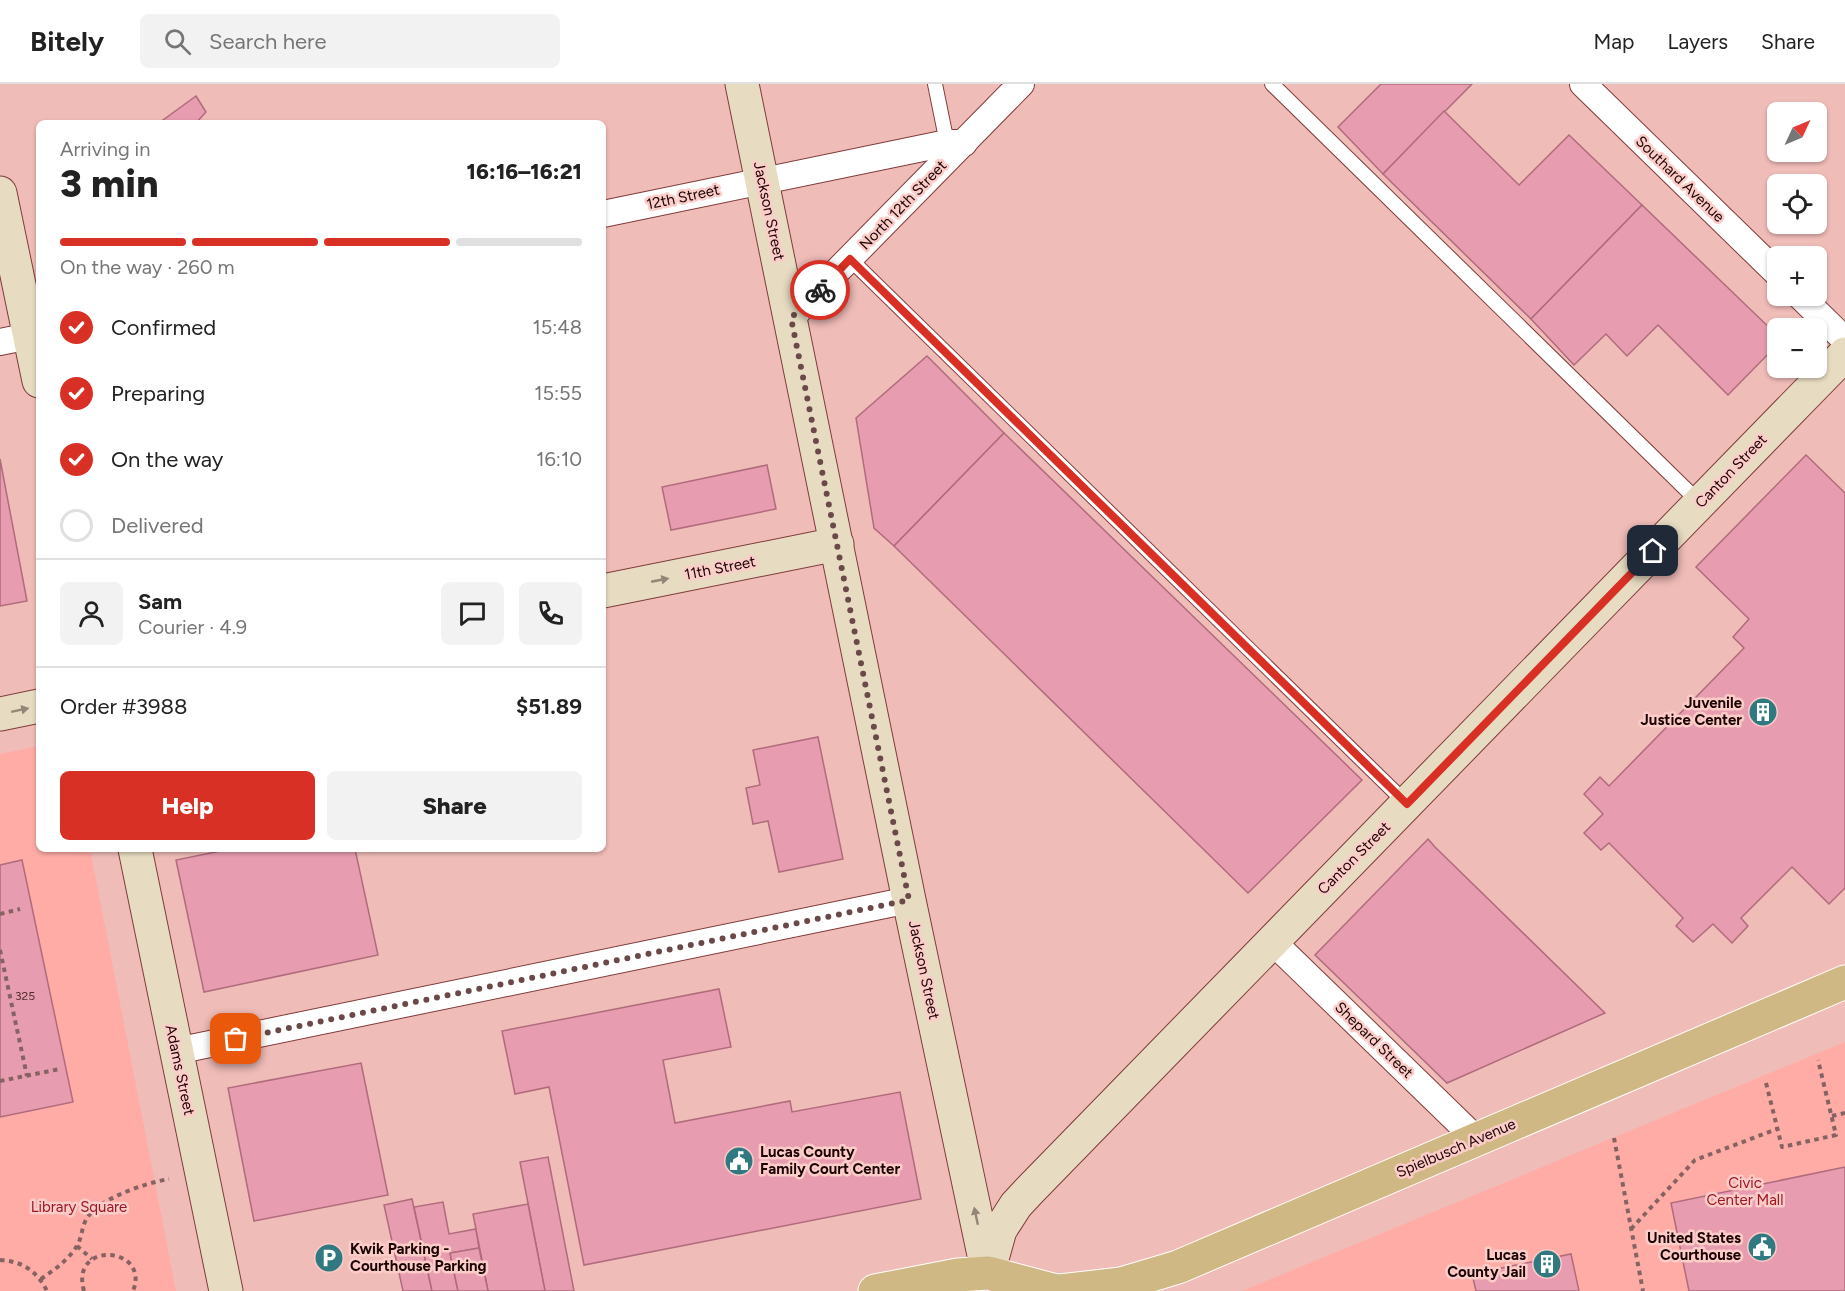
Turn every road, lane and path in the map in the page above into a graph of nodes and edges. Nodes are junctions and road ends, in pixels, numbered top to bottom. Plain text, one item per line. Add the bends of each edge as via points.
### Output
1 (742, 84) edge
2 (935, 84) edge
3 (1021, 84) edge
4 (1272, 84) edge
5 (1583, 84) edge
6 (955, 143) junction
7 (763, 182) junction
8 (0, 193) edge
9 (606, 213) edge
10 (850, 259) junction
11 (1767, 263) edge
12 (1810, 306) edge
13 (791, 318) junction
14 (23, 337) edge
15 (1845, 340) edge
16 (1845, 354) edge
17 (36, 373) edge
18 (1700, 503) junction
19 (837, 544) junction
20 (606, 590) edge
21 (36, 707) edge
22 (0, 714) edge
23 (1407, 804) junction
24 (136, 852) edge
25 (909, 900) junction
26 (20, 909) dead end
27 (0, 914) edge
28 (1272, 941) junction
29 (0, 950) edge
30 (1845, 982) edge
31 (176, 1051) junction
32 (1818, 1060) dead end
33 (60, 1069) dead end
34 (27, 1076) junction
35 (0, 1081) edge
36 (1766, 1083) dead end
37 (1845, 1113) edge
38 (1832, 1116) junction
39 (1777, 1129) junction
40 (1614, 1138) dead end
41 (1476, 1139) junction
42 (168, 1179) dead end
43 (1631, 1229) junction
44 (77, 1246) junction
45 (92, 1259) junction
46 (0, 1260) edge
47 (41, 1279) junction
48 (990, 1282) edge
49 (47, 1291) edge
50 (84, 1291) edge
51 (133, 1291) edge
52 (226, 1291) edge
53 (875, 1291) edge
54 (1058, 1291) edge
55 (1643, 1291) edge

1 - 7 street, Jackson Street
2 - 6 lane
3 - 6 street, North 12th Street
4 - 18 lane
5 - 11 street, Southard Avenue
6 - 7 street, North 12th Street
6 - 10 street, North 12th Street
7 - 9 street, 12th Street
7 - 13 street, Jackson Street
8 - 14 street
10 - 13 street, North 12th Street
10 - 23 lane
12 - 15 street
13 - 19 street, Jackson Street
14 - 17 street
16 - 18 street, Canton Street
18 - 23 street, Canton Street
20 -> 19 street, 11th Street
19 - 25 street, Jackson Street
22 -> 21 street
23 - 28 street, Canton Street
24 - 31 street, Adams Street
25 - 31 street
48 -> 25 street, Jackson Street
26 - 27 path
28 - 41 street, Shepard Street
28 - 48 street, Canton Street via 1016,1206 1000,1230
29 - 34 path
30 - 41 main road, Spielbusch Avenue
31 - 52 street, Adams Street
32 - 38 path
33 - 34 path
34 - 35 path
36 - 39 path
37 - 38 path
38 - 39 path via 1836,1135 1782,1148
39 - 43 path via 1695,1160
40 - 43 path
41 - 54 main road, Spielbusch Avenue via 1178,1266 1121,1284
42 - 44 path via 105,1201 86,1220
43 - 55 path
44 - 45 path
44 - 47 path
45 - 50 path via 83,1273
45 - 51 path via 109,1254 126,1261 135,1277
46 - 47 path via 14,1261
47 - 49 path
48 - 53 main road, Spielbusch Avenue via 958,1275
48 - 54 main road, Spielbusch Avenue

